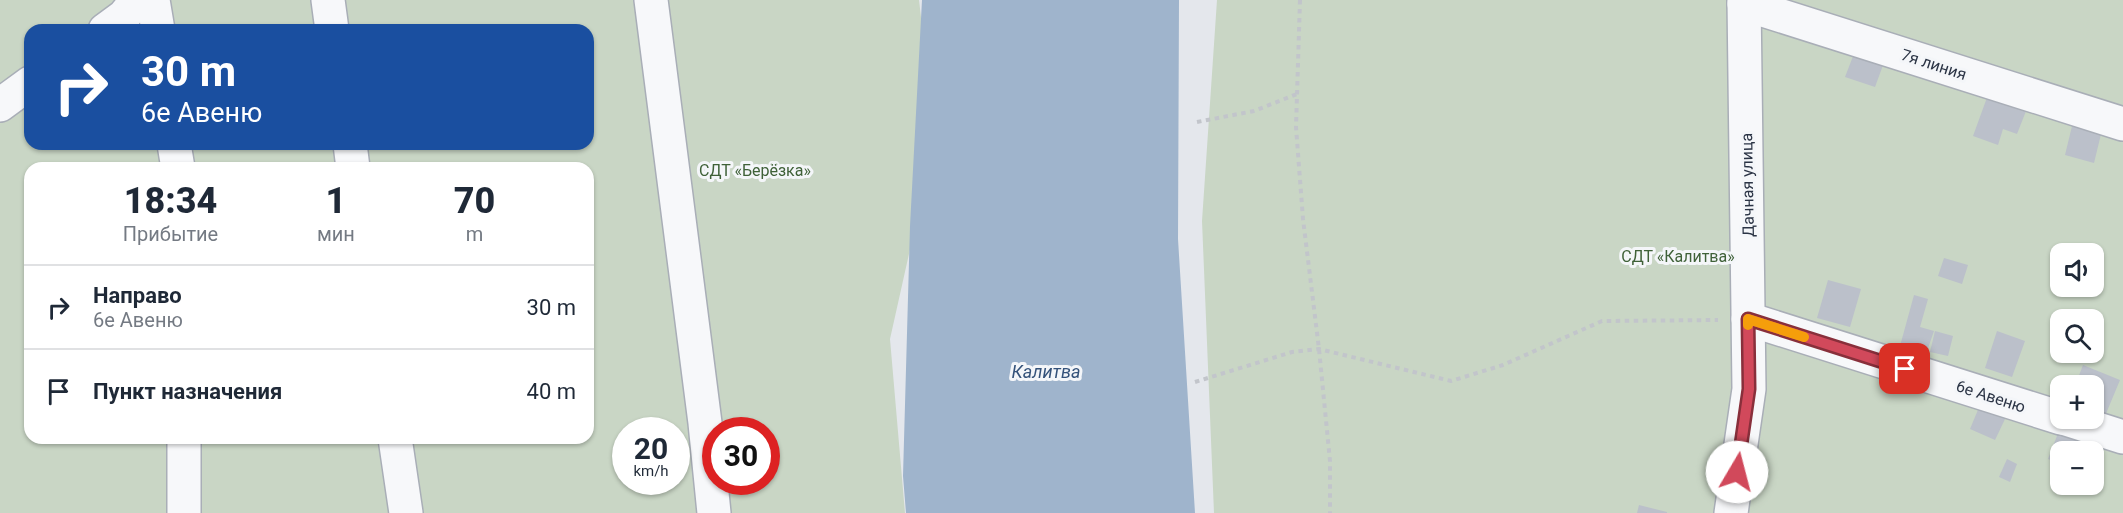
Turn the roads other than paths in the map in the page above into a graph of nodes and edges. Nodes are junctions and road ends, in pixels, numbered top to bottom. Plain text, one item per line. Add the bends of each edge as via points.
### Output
1 (137, 0) edge
2 (153, 0) edge
3 (328, 0) edge
4 (651, 0) edge
5 (1744, 2) edge
6 (113, 24) edge
7 (157, 24) edge
8 (331, 24) edge
9 (24, 87) edge
10 (0, 105) edge
11 (2123, 124) edge
12 (1748, 319) junction
13 (2050, 414) edge
14 (2097, 429) edge
15 (2123, 437) edge
16 (184, 444) edge
17 (396, 444) edge
18 (184, 513) edge
19 (406, 513) edge
20 (714, 513) edge
21 (1731, 513) edge

1 - 6 street
2 - 7 street
3 - 8 street
4 - 20 street
5 - 11 street, 7я линия
5 - 12 street, Дачная улица
9 - 10 street
12 - 13 street, 6е Авеню
12 - 21 street, Дачная улица via 1749,389
14 - 15 street, 6е Авеню
16 - 18 street
17 - 19 street

